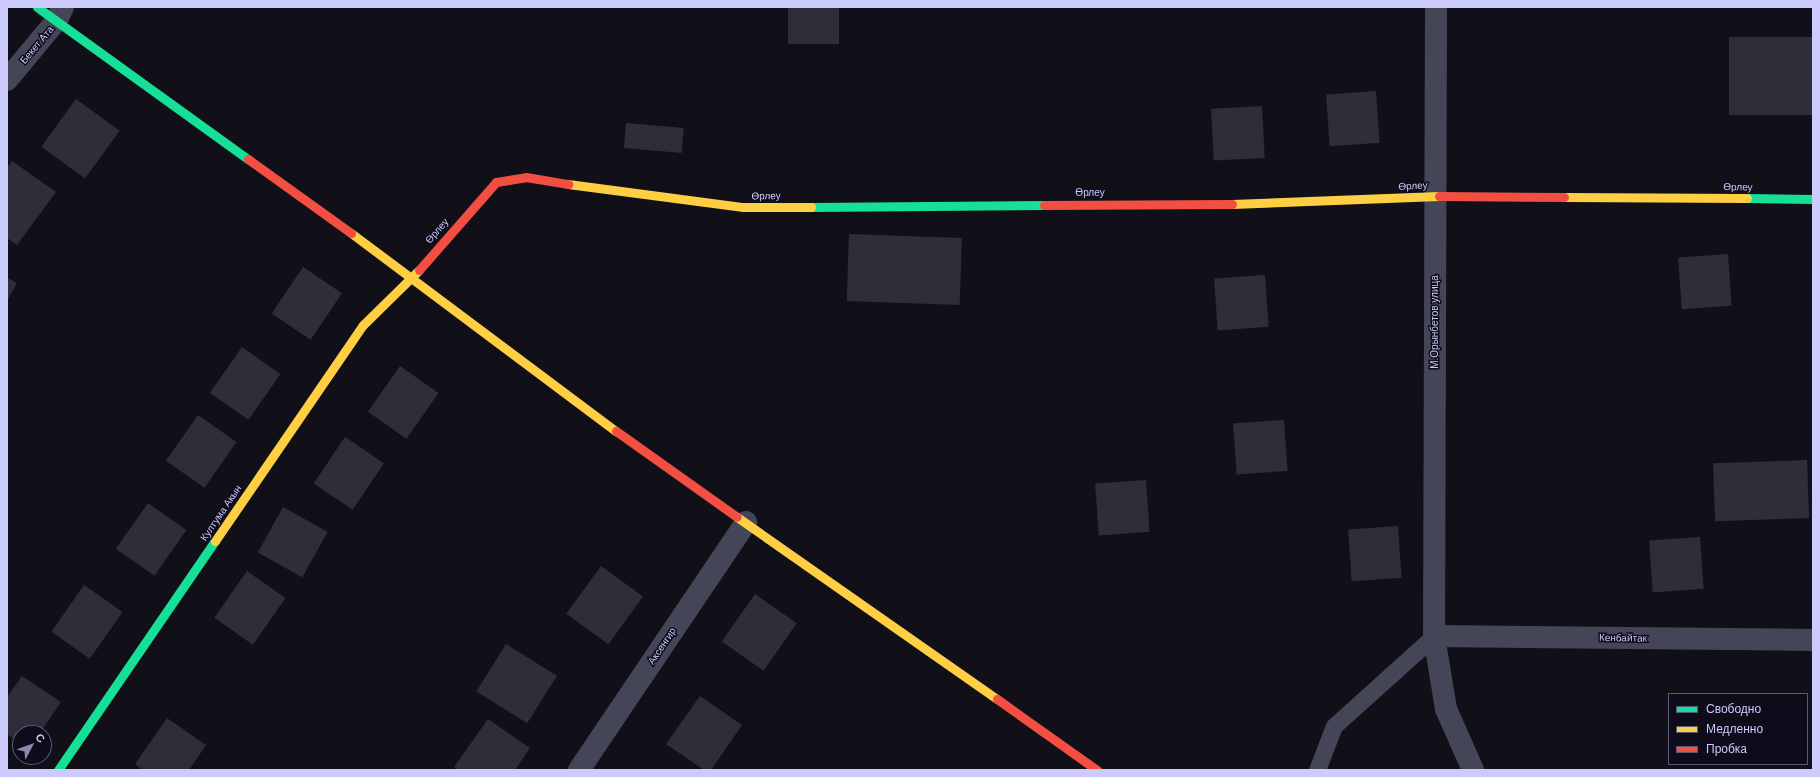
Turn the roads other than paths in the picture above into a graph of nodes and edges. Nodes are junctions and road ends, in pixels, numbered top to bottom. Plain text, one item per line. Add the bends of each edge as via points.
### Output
1 (37, 7) edge
2 (1436, 7) edge
3 (60, 14) edge
4 (7, 80) edge
5 (1435, 196) junction
6 (1813, 199) edge
7 (412, 277) junction
8 (746, 522) junction
9 (1434, 636) junction
10 (1813, 640) edge
11 (1090, 768) edge
12 (58, 770) edge
13 (579, 770) edge
14 (1317, 770) edge
15 (1473, 770) edge

1 - 3 street
2 - 5 street, М.Орынбетов улица
3 - 4 street, Бекет Ата
3 - 7 street
5 - 6 street, Өрлеу
5 - 7 street, Өрлеу via 1278,204 743,207 600,190 526,177 496,182
5 - 9 street, М.Орынбетов улица
7 - 8 street via 626,438
7 - 12 street, Култума Акын via 363,324
8 - 11 street
8 - 13 street, Аксенгир
9 - 10 street, Кенбайтак
9 - 14 lane via 1334,726
9 - 15 street, М.Орынбетов улица via 1446,709

